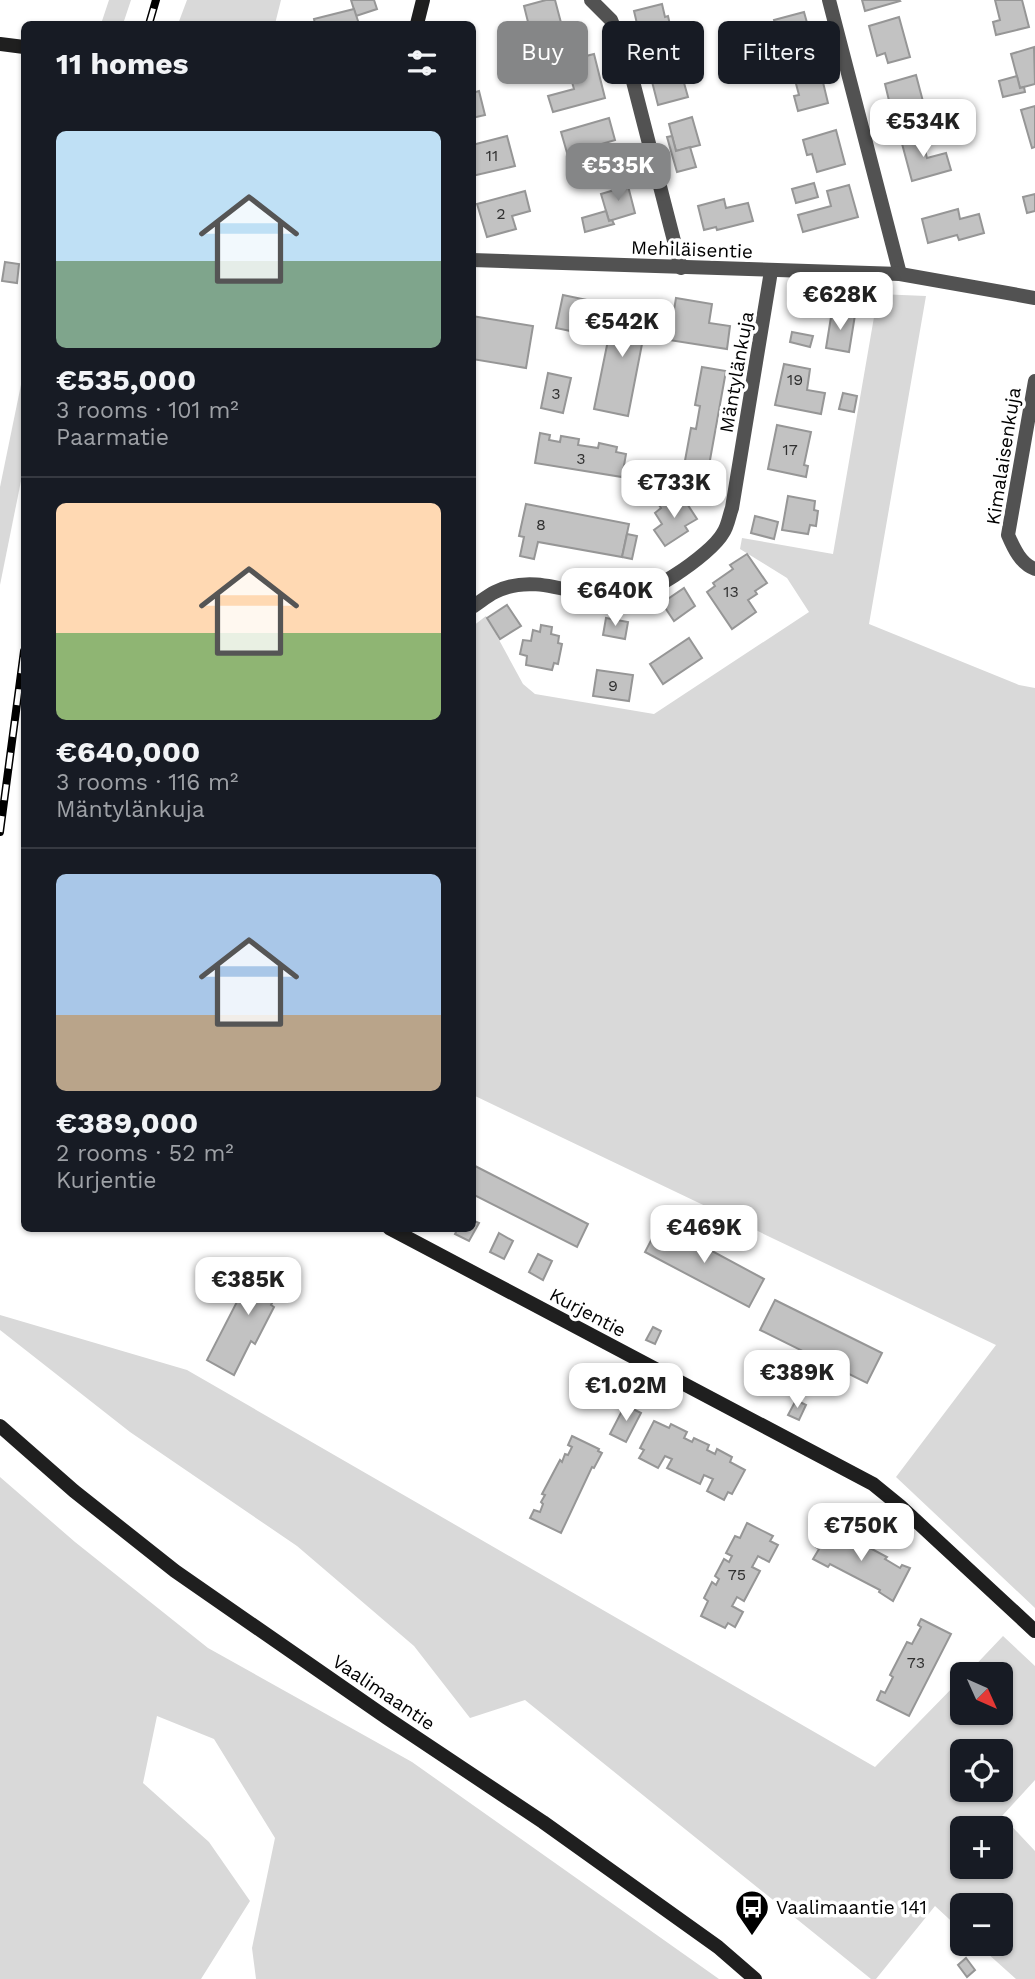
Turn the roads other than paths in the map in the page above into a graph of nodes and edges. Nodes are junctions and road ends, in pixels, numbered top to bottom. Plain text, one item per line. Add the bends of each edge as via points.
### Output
1 (423, 0) edge
2 (591, 0) edge
3 (829, 0) edge
4 (418, 21) edge
5 (0, 44) edge
6 (21, 47) edge
7 (476, 260) edge
8 (681, 268) junction
9 (771, 271) junction
10 (900, 274) junction
11 (1035, 298) edge
12 (1035, 381) edge
13 (1035, 569) edge
14 (476, 604) edge
15 (397, 1232) edge
16 (0, 1426) edge
17 (1035, 1631) edge
18 (755, 1979) edge

1 - 4 main road
2 - 8 street via 611,20 628,62
3 - 10 street
5 - 6 main road
7 - 8 street, Mehiläisentie
8 - 9 street, Mehiläisentie
9 - 10 street, Mehiläisentie
9 - 14 street, Mäntylänkuja via 732,508 723,534 683,569 643,593 619,600 529,583 497,591
10 - 11 street, Mehiläisentie
12 - 13 street, Kimalaisenkuja via 1009,535 1016,552
15 - 17 main road, Kurjentie via 873,1484
16 - 18 main road, Vaalimaantie via 175,1571 543,1822 718,1947

